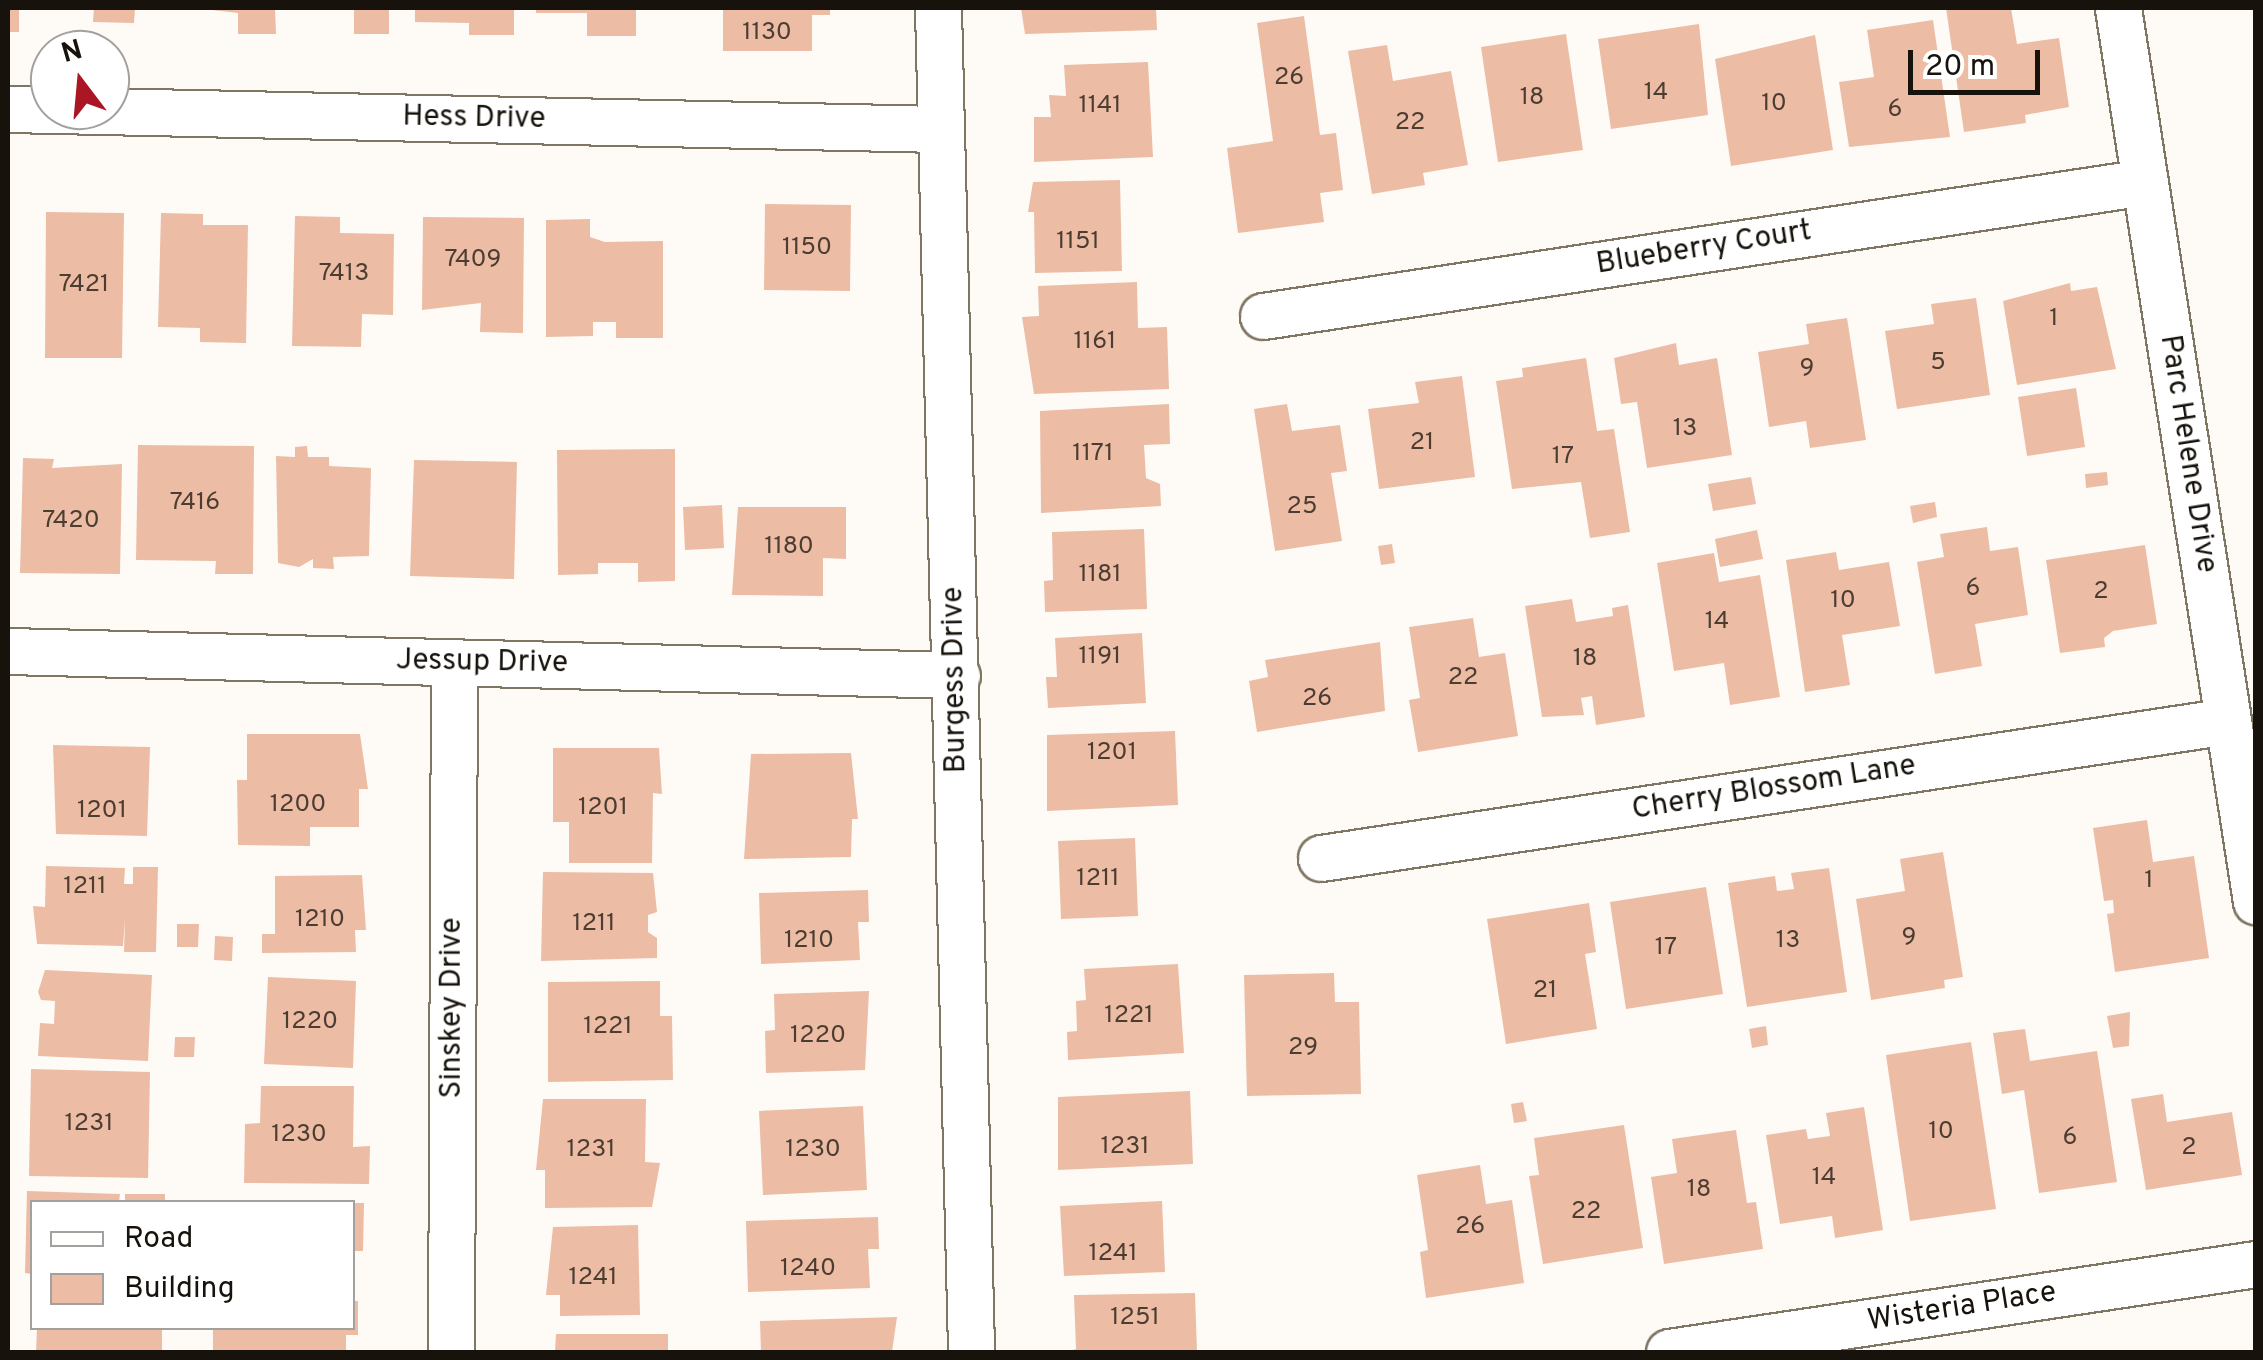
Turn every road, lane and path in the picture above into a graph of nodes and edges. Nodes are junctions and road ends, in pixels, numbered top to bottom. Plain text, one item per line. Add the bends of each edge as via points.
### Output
1 (938, 8) edge
2 (2118, 8) edge
3 (8, 109) edge
4 (940, 129) junction
5 (2145, 182) junction
6 (1263, 316) dead end
7 (8, 651) edge
8 (454, 662) junction
9 (956, 675) junction
10 (2228, 720) junction
11 (1321, 858) dead end
12 (2256, 901) edge
13 (2256, 1264) edge
14 (451, 1352) edge
15 (971, 1352) edge
16 (1669, 1352) edge

1 - 4 street, Burgess Drive
2 - 5 street, Parc Helene Drive
3 - 4 street, Hess Drive
4 - 9 street, Burgess Drive
5 - 6 street, Blueberry Court
5 - 10 street, Parc Helene Drive
7 - 8 street, Jessup Drive
8 - 9 street, Jessup Drive
8 - 14 street, Sinskey Drive
9 - 15 street, Burgess Drive
10 - 11 street, Cherry Blossom Lane
10 - 12 street, Parc Helene Drive
13 - 16 street, Wisteria Place

